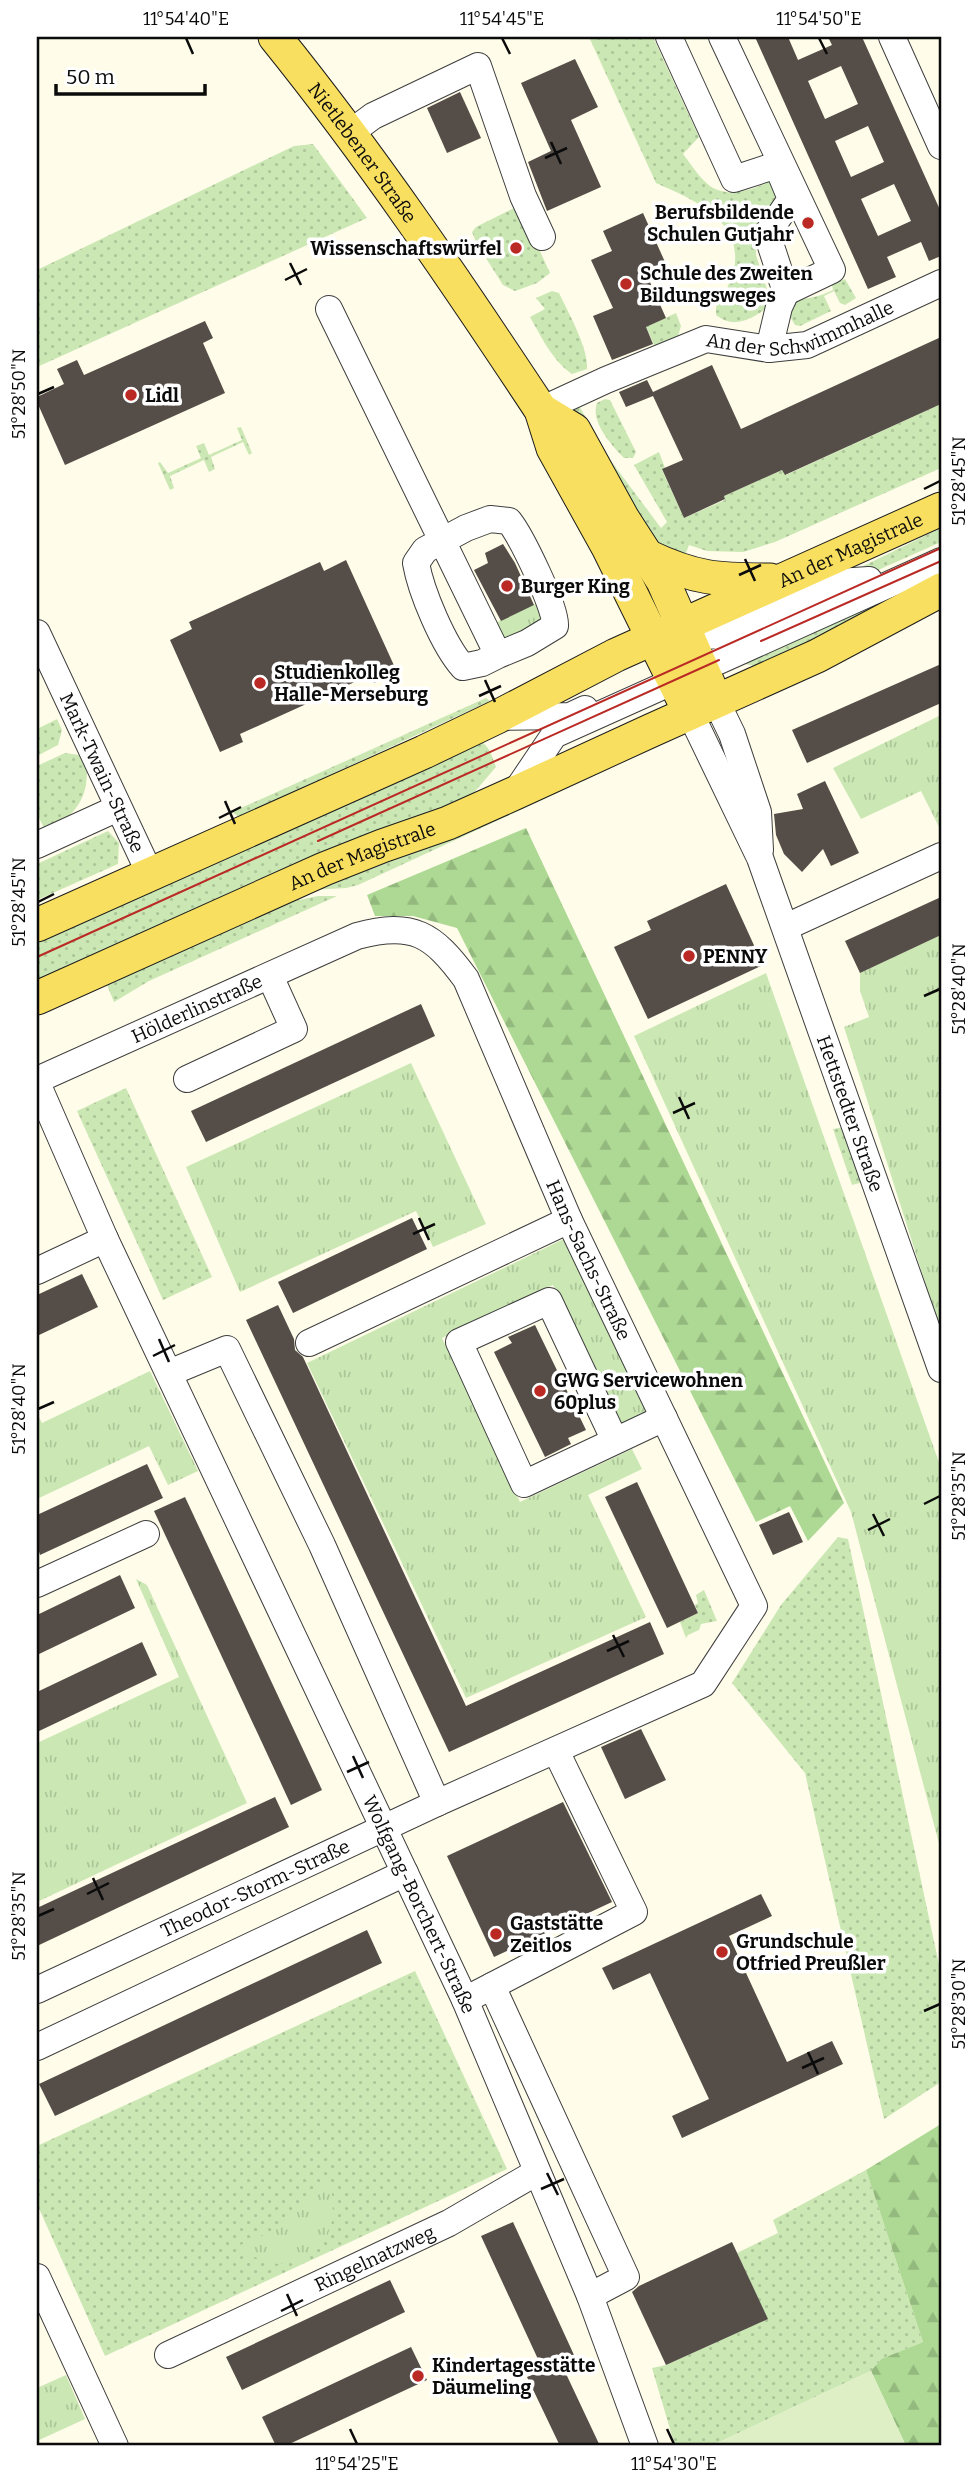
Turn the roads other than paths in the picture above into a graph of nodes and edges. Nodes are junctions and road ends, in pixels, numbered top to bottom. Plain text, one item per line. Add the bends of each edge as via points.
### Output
1 (275, 37) edge
2 (669, 37) edge
3 (722, 37) edge
4 (892, 37) edge
5 (350, 134) junction
6 (941, 146) edge
7 (542, 237) dead end
8 (941, 283) edge
9 (786, 292) junction
10 (329, 309) dead end
11 (769, 349) junction
12 (541, 410) junction
13 (941, 509) edge
14 (441, 541) junction
15 (941, 548) edge
16 (648, 556) junction
17 (941, 561) edge
18 (774, 584) junction
19 (941, 590) edge
20 (37, 633) edge
21 (498, 655) junction
22 (685, 657) junction
23 (703, 707) junction
24 (515, 793) junction
25 (118, 808) junction
26 (37, 845) edge
27 (941, 856) edge
28 (150, 874) junction
29 (37, 925) edge
30 (786, 927) junction
31 (357, 936) joint
32 (271, 976) junction
33 (37, 998) edge
34 (187, 1079) dead end
35 (37, 1081) edge
36 (569, 1220) junction
37 (105, 1239) junction
38 (37, 1271) edge
39 (309, 1343) dead end
40 (941, 1369) edge
41 (169, 1373) junction
42 (664, 1418) junction
43 (615, 1441) junction
44 (146, 1534) dead end
45 (37, 1584) edge
46 (703, 1684) joint
47 (556, 1751) junction
48 (438, 1803) junction
49 (384, 1828) junction
50 (405, 1874) junction
51 (492, 1986) junction
52 (37, 1990) edge
53 (465, 2000) junction
54 (37, 2047) edge
55 (537, 2172) junction
56 (37, 2277) edge
57 (590, 2297) junction
58 (168, 2355) dead end
59 (109, 2445) edge
60 (645, 2446) edge

1 - 5 main road, Nietlebener Straße
2 - 9 street via 734,179 777,165 791,199 767,234
3 - 9 street via 832,270
4 - 6 street
5 - 7 street via 373,116 478,66
5 - 12 main road, Nietlebener Straße
8 - 11 street, An der Schwimmhalle via 807,345
9 - 11 street
10 - 14 street
11 - 12 street, An der Schwimmhalle via 706,339
12 - 16 main road, Nietlebener Straße via 574,430
12 - 22 main road, Nietlebener Straße via 553,448 608,547
13 - 18 main road, An der Magistrale
14 - 21 street
14 - 21 street via 425,550 416,564 418,580 454,657 463,667
14 - 21 street via 500,519 509,521 525,548 554,611 555,626
15 - 22 street
16 - 18 main road via 704,577
16 - 22 main road, Nietlebener Straße via 668,590
17 - 22 street
18 - 22 main road, An der Magistrale
19 - 23 main road, An der Magistrale via 817,656
20 - 25 street, Mark-Twain-Straße
22 - 23 main road
22 - 24 street via 554,735
22 - 28 main road, An der Magistrale via 616,655 498,717
23 - 24 main road, An der Magistrale
23 - 30 street, Hettstedter Straße via 732,734 758,812 760,858
24 - 33 main road, An der Magistrale via 324,869
25 - 26 street
25 - 28 street, Mark-Twain-Straße
27 - 30 street
28 - 29 main road, An der Magistrale
30 - 40 street, Hettstedter Straße
31 - 32 street, Hölderlinstraße
31 - 36 street, Hans-Sachs-Straße via 390,928 410,931 440,947 452,960 466,979
32 - 34 street via 294,1029
32 - 35 street, Hölderlinstraße
35 - 37 street, Wolfgang-Borchert-Straße
36 - 39 street
36 - 42 street, Hans-Sachs-Straße
37 - 38 street
37 - 41 street, Wolfgang-Borchert-Straße
41 - 48 street via 227,1349 322,1545
41 - 49 street, Wolfgang-Borchert-Straße
42 - 43 street
42 - 46 street, Hans-Sachs-Straße via 754,1606
43 - 43 street via 524,1484 459,1342 549,1301
44 - 45 street
46 - 47 street, Theodor-Storm-Straße
47 - 48 street, Theodor-Storm-Straße
47 - 51 street via 634,1912
48 - 49 street, Theodor-Storm-Straße
49 - 50 street, Wolfgang-Borchert-Straße
49 - 52 street, Theodor-Storm-Straße
50 - 53 street, Wolfgang-Borchert-Straße
50 - 54 street
51 - 53 street
51 - 57 street via 626,2277
53 - 55 street, Wolfgang-Borchert-Straße
55 - 57 street, Wolfgang-Borchert-Straße
55 - 58 street, Ringelnatzweg via 449,2223
56 - 59 street
57 - 60 street, Wolfgang-Borchert-Straße

